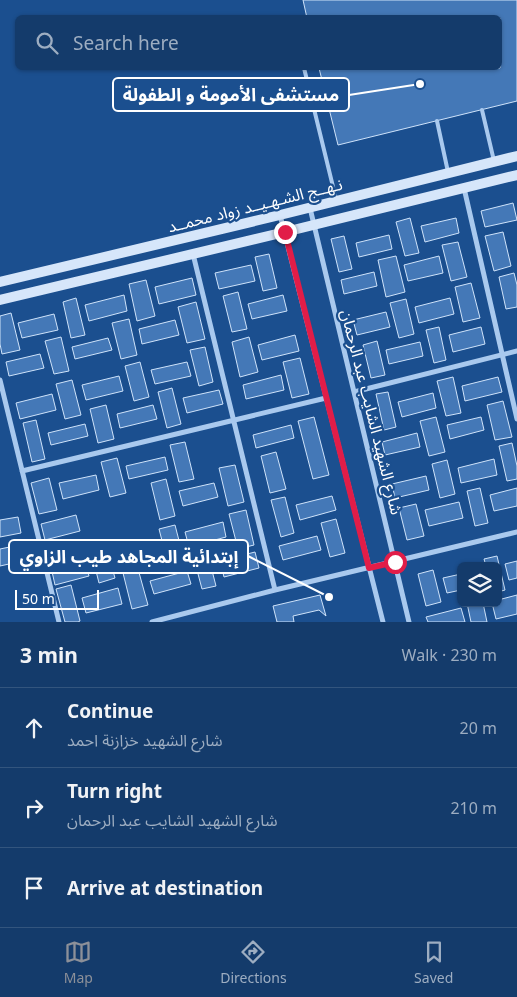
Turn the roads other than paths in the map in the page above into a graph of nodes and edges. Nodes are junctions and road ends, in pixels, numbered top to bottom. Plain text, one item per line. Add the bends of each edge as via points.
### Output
1 (304, 70) edge
2 (482, 110) dead end
3 (437, 121) dead end
4 (517, 156) edge
5 (494, 161) junction
6 (448, 173) junction
7 (517, 175) edge
8 (464, 188) junction
9 (337, 201) junction
10 (310, 208) junction
11 (280, 215) junction
12 (314, 225) junction
13 (285, 232) junction
14 (193, 254) junction
15 (0, 282) edge
16 (0, 300) edge
17 (517, 352) edge
18 (502, 355) junction
19 (0, 380) edge
20 (354, 392) junction
21 (326, 398) junction
22 (517, 419) edge
23 (234, 420) junction
24 (22, 470) junction
25 (517, 532) edge
26 (395, 562) junction
27 (369, 568) junction
28 (275, 590) junction
29 (167, 620) edge
30 (59, 622) edge
31 (152, 622) edge
32 (383, 622) edge
33 (409, 622) edge

1 - 9 lane
2 - 5 lane
3 - 6 lane
4 - 5 main road, نـهــج الشـهـيــد زواد محمــد
5 - 6 main road, نـهــج الشـهـيــد زواد محمــد
6 - 9 main road, نـهــج الشـهـيــد زواد محمــد
7 - 8 main road, نـهــج الشـهـيــد زواد محمــد
8 - 12 main road, نـهــج الشـهـيــد زواد محمــد
8 - 18 street
9 - 10 main road, نـهــج الشـهـيــد زواد محمــد
10 - 11 main road, نـهــج الشـهـيــد زواد محمــد
10 - 12 street, شارع الشهيد الشايب عبد الرحمان
11 - 13 street
11 - 15 main road, نـهــج الشـهـيــد زواد محمــد
12 - 13 main road, نـهــج الشـهـيــد زواد محمــد
12 - 20 street, شارع الشهيد الشايب عبد الرحمان
13 - 14 main road, نـهــج الشـهـيــد زواد محمــد
13 - 21 street
14 - 16 main road, نـهــج الشـهـيــد زواد محمــد
14 - 23 street
17 - 18 street
18 - 20 street
18 - 22 street
19 - 24 street
20 - 26 street, شارع الشهيد الشايب عبد الرحمان
21 - 23 street
21 - 27 street
23 - 24 street
23 - 28 street
24 - 30 street
25 - 26 street
26 - 27 street
26 - 33 street, شارع الشهيد الشايب عبد الرحمان
27 - 28 street
27 - 32 street
28 - 29 street
29 - 31 street

